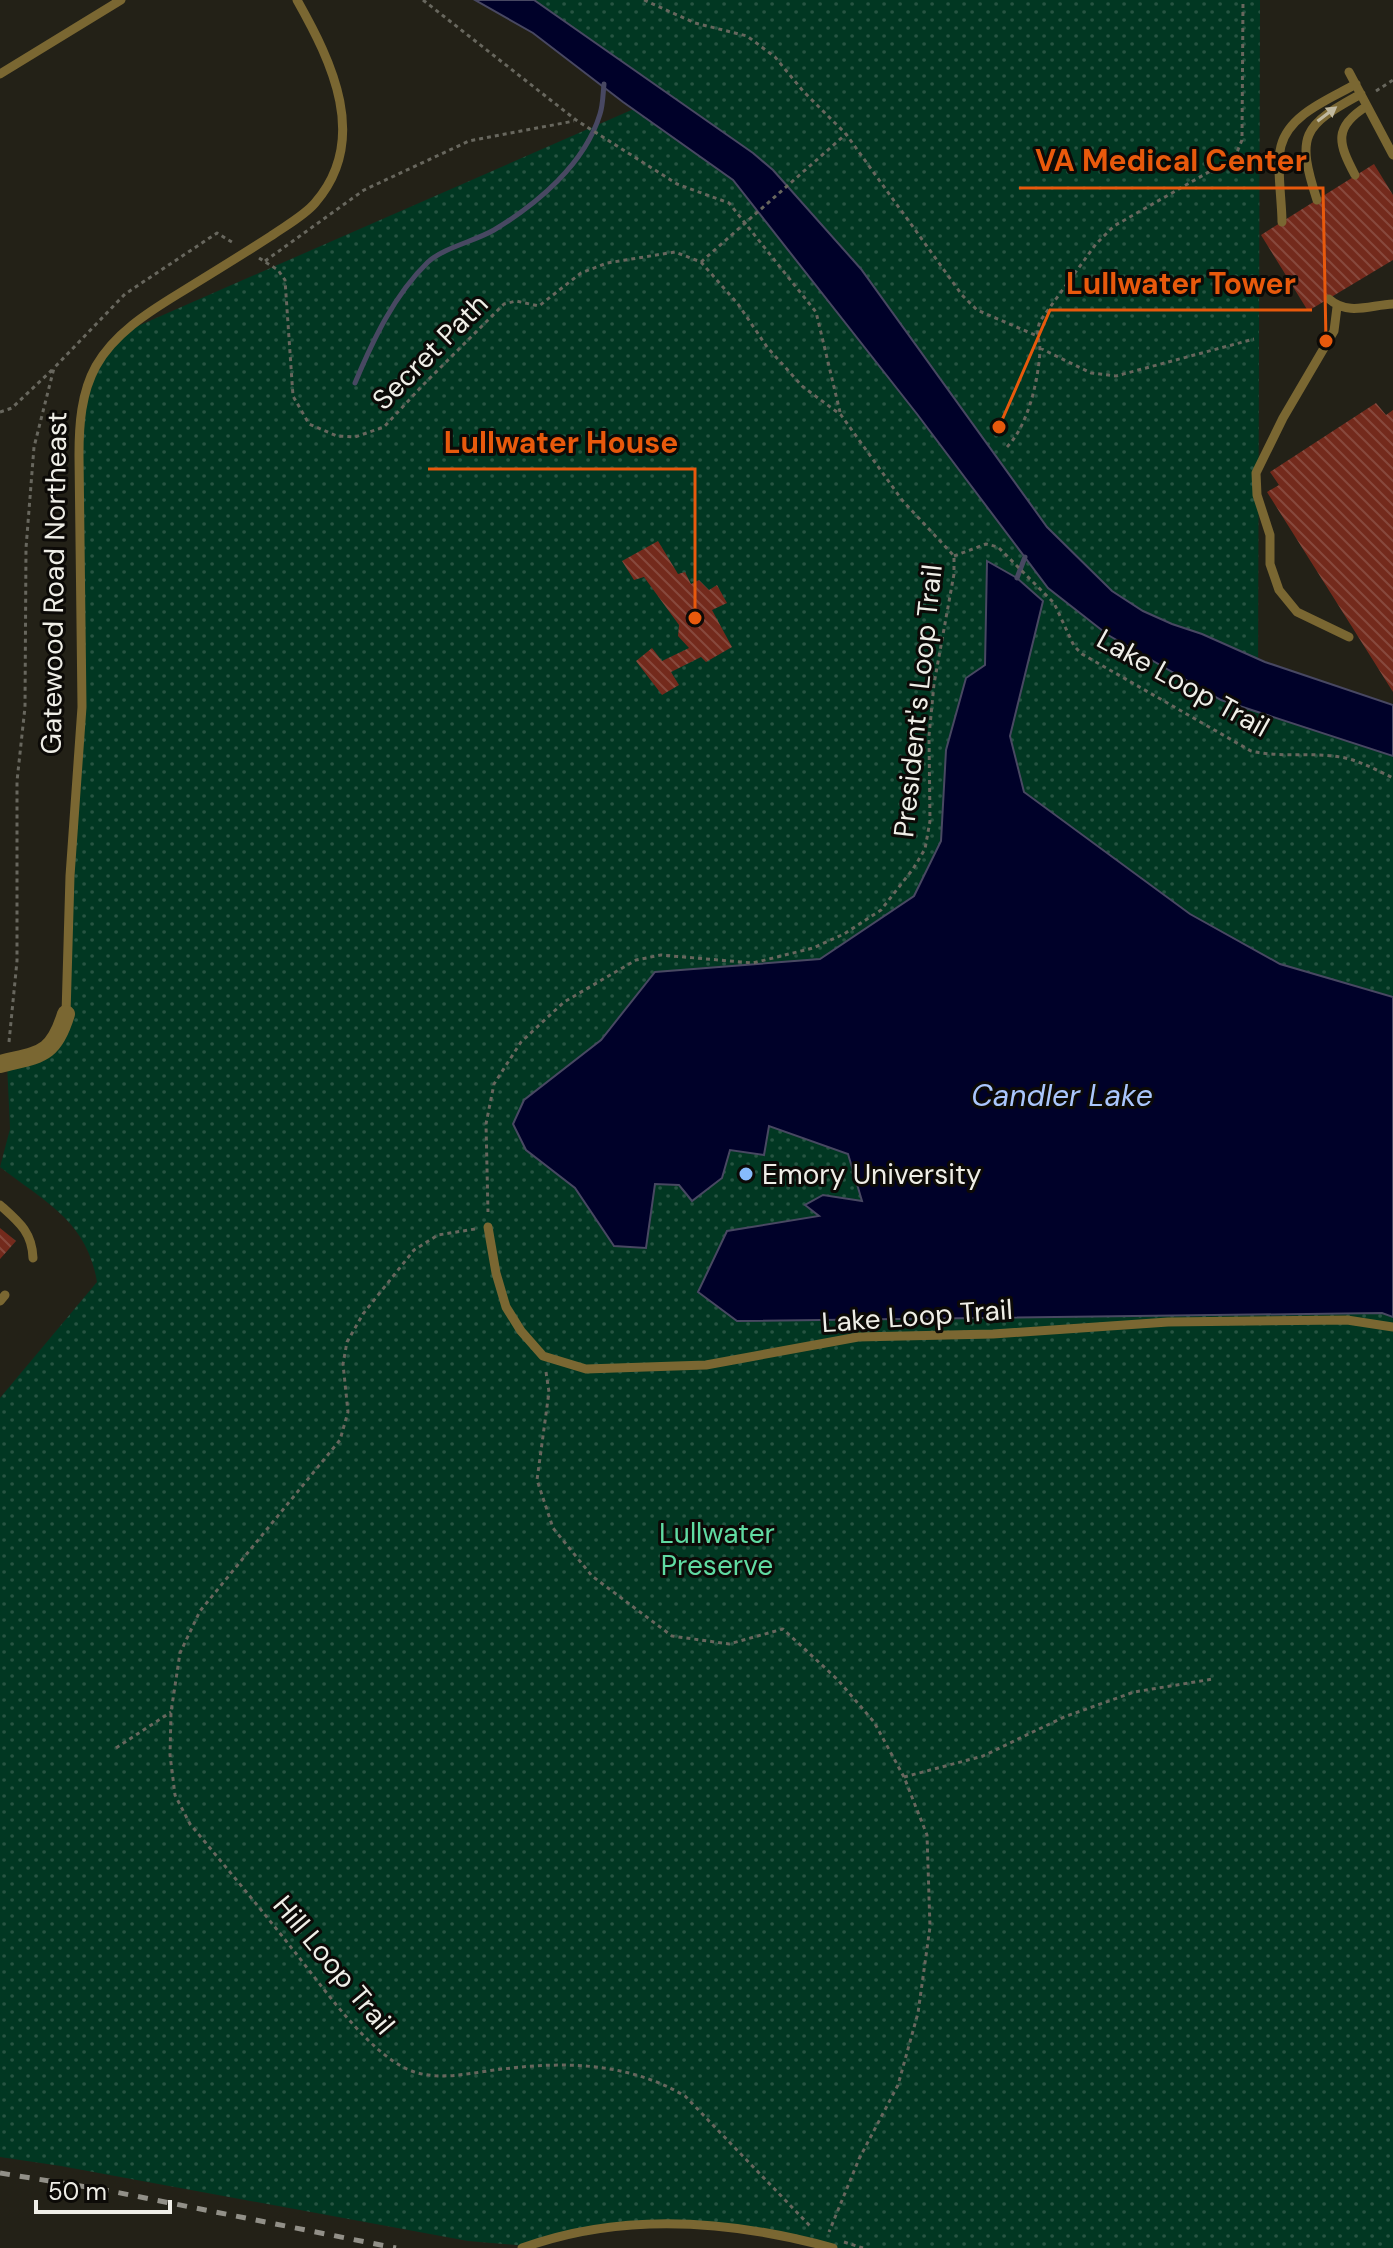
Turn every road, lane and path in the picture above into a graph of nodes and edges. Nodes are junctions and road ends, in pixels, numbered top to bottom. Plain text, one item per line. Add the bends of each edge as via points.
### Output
1 (121, 0) edge
2 (297, 0) edge
3 (423, 0) edge
4 (644, 0) edge
5 (1243, 0) edge
6 (1349, 72) dead end
7 (0, 74) edge
8 (1393, 80) edge
9 (1356, 84) junction
10 (1375, 92) dead end
11 (1361, 94) junction
12 (1367, 106) junction
13 (576, 120) junction
14 (846, 134) junction
15 (1393, 155) edge
16 (1355, 175) dead end
17 (1317, 200) dead end
18 (1282, 222) dead end
19 (247, 251) junction
20 (265, 261) junction
21 (701, 262) junction
22 (1329, 299) dead end
23 (1393, 304) edge
24 (1337, 307) junction
25 (1035, 335) junction
26 (1254, 339) dead end
27 (1040, 348) junction
28 (54, 368) junction
29 (0, 412) edge
30 (841, 415) junction
31 (1007, 447) dead end
32 (954, 556) junction
33 (1349, 637) dead end
34 (1393, 778) edge
35 (66, 1014) joint
36 (3, 1063) edge
37 (0, 1205) edge
38 (488, 1227) junction
39 (33, 1258) dead end
40 (1393, 1327) edge
41 (543, 1356) junction
42 (1213, 1679) dead end
43 (171, 1712) junction
44 (116, 1748) dead end
45 (904, 1777) junction
46 (813, 2230) dead end
47 (827, 2237) dead end
48 (836, 2244) edge
49 (522, 2248) edge
50 (863, 2248) edge

1 - 7 lane
2 - 19 lane, Gatewood Road Northeast via 318,37 340,96 340,160 313,206
3 - 13 path
4 - 14 path via 695,23 747,36 775,57
5 - 25 path via 1242,140 1235,157 1114,226 1040,321
6 - 9 lane
8 - 10 path
9 - 11 lane
9 - 18 lane via 1304,115 1286,134 1280,148
11 - 12 lane
17 -> 11 lane via 1306,137 1316,122
12 - 15 lane
12 - 16 lane via 1341,131
13 - 20 path via 469,141 364,190
13 - 30 path via 677,184 729,203 816,312
14 - 21 path, bridge
14 - 25 path via 962,295 977,310
19 - 20 path, Secret Path
19 - 28 path, Secret Path via 217,233 125,294
19 - 35 lane, Gatewood Road Northeast via 122,333 96,366 82,409 82,739 70,876
20 - 21 path, Secret Path via 285,280 293,396 309,424 355,437 384,427 504,304 539,306 581,273 607,263 675,252
21 - 30 path, President's Loop Trail via 767,347
22 - 24 lane
23 - 24 lane
24 - 33 lane via 1334,331 1283,418 1256,473 1256,484 1279,590 1297,612
25 - 27 path
26 - 27 path via 1116,376 1091,373
27 - 31 path via 1028,407 1018,435
28 - 29 path via 12,408
28 - 36 path via 34,447 26,548 17,961
30 - 32 path, President's Loop Trail via 902,500
32 - 34 path, Lake Loop Trail via 986,544 998,547 1054,603 1082,654 1251,751 1340,757
32 - 38 path, President's Loop Trail via 929,736 930,821 925,849 913,869 881,910 813,948 753,963 661,955 636,960 564,1002 521,1042 494,1084 486,1124
35 - 36 street, Gatewood Road Northeast via 60,1035 47,1050
37 - 39 lane via 26,1229
38 - 41 lane via 506,1307
38 - 43 path via 438,1235 414,1250 363,1314 347,1342 343,1364 348,1412 340,1440 200,1611 180,1653
40 - 41 lane, Lake Loop Trail via 1347,1320 1168,1322 858,1337 706,1365 586,1369
41 - 45 path via 549,1392 537,1480 553,1528 592,1576 672,1636 729,1644 783,1629 874,1722
42 - 45 path via 1134,1692 1064,1717 983,1756
43 - 44 path
43 - 46 path, Hill Loop Trail via 175,1795 190,1824 377,2049 408,2070 431,2076 586,2065 665,2085 685,2096
45 - 47 path via 927,1835 930,1927 918,2013 898,2085 859,2159
48 - 49 lane via 685,2223 627,2225
48 - 50 path

